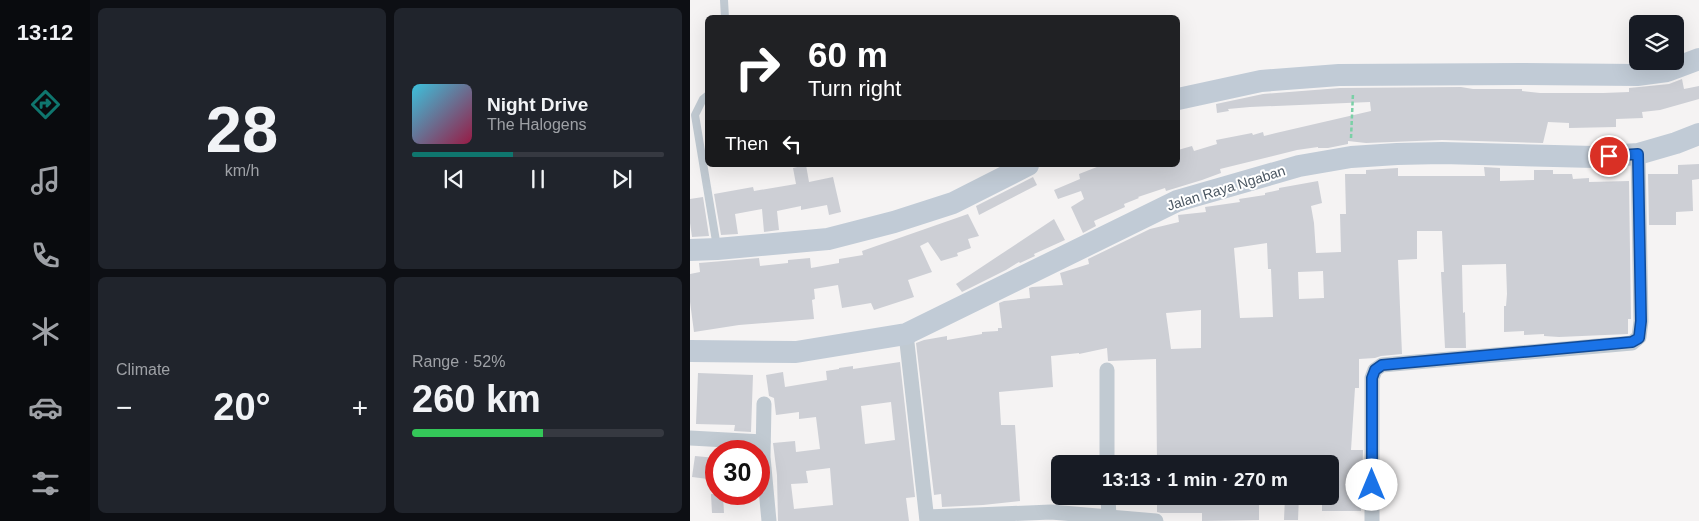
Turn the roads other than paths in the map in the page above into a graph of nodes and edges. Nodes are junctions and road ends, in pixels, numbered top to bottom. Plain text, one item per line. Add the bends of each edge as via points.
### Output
1 (724, 0) edge
2 (725, 15) edge
3 (1699, 59) edge
4 (705, 97) edge
5 (1180, 99) edge
6 (1699, 134) edge
7 (1638, 154) junction
8 (1024, 167) edge
9 (717, 249) junction
10 (690, 250) edge
11 (906, 334) junction
12 (690, 351) edge
13 (1107, 370) dead end
14 (764, 404) dead end
15 (690, 438) edge
16 (726, 440) edge
17 (763, 440) edge
18 (1107, 455) edge
19 (768, 505) edge
20 (1108, 505) edge
21 (1109, 518) junction
22 (927, 519) edge
23 (769, 521) edge
24 (1156, 521) edge
25 (1372, 521) edge

1 - 2 lane
3 - 5 street via 1667,71 1637,75 1346,75 1261,81
4 - 9 lane via 695,115
6 - 7 street, Jalan Raya Ngaban
7 - 11 street, Jalan Raya Ngaban via 1594,157 1397,154 1351,157 1279,170 1176,201
7 - 25 street via 1639,338 1632,342 1382,365 1372,378
8 - 9 street via 953,203 894,222 828,239
9 - 10 street
11 - 12 street, Jalan Raya Ngaban via 796,352
11 - 22 street
13 - 18 street
14 - 17 street
15 - 16 street
19 - 23 street
20 - 21 street
21 - 22 street via 1051,512
21 - 24 street

